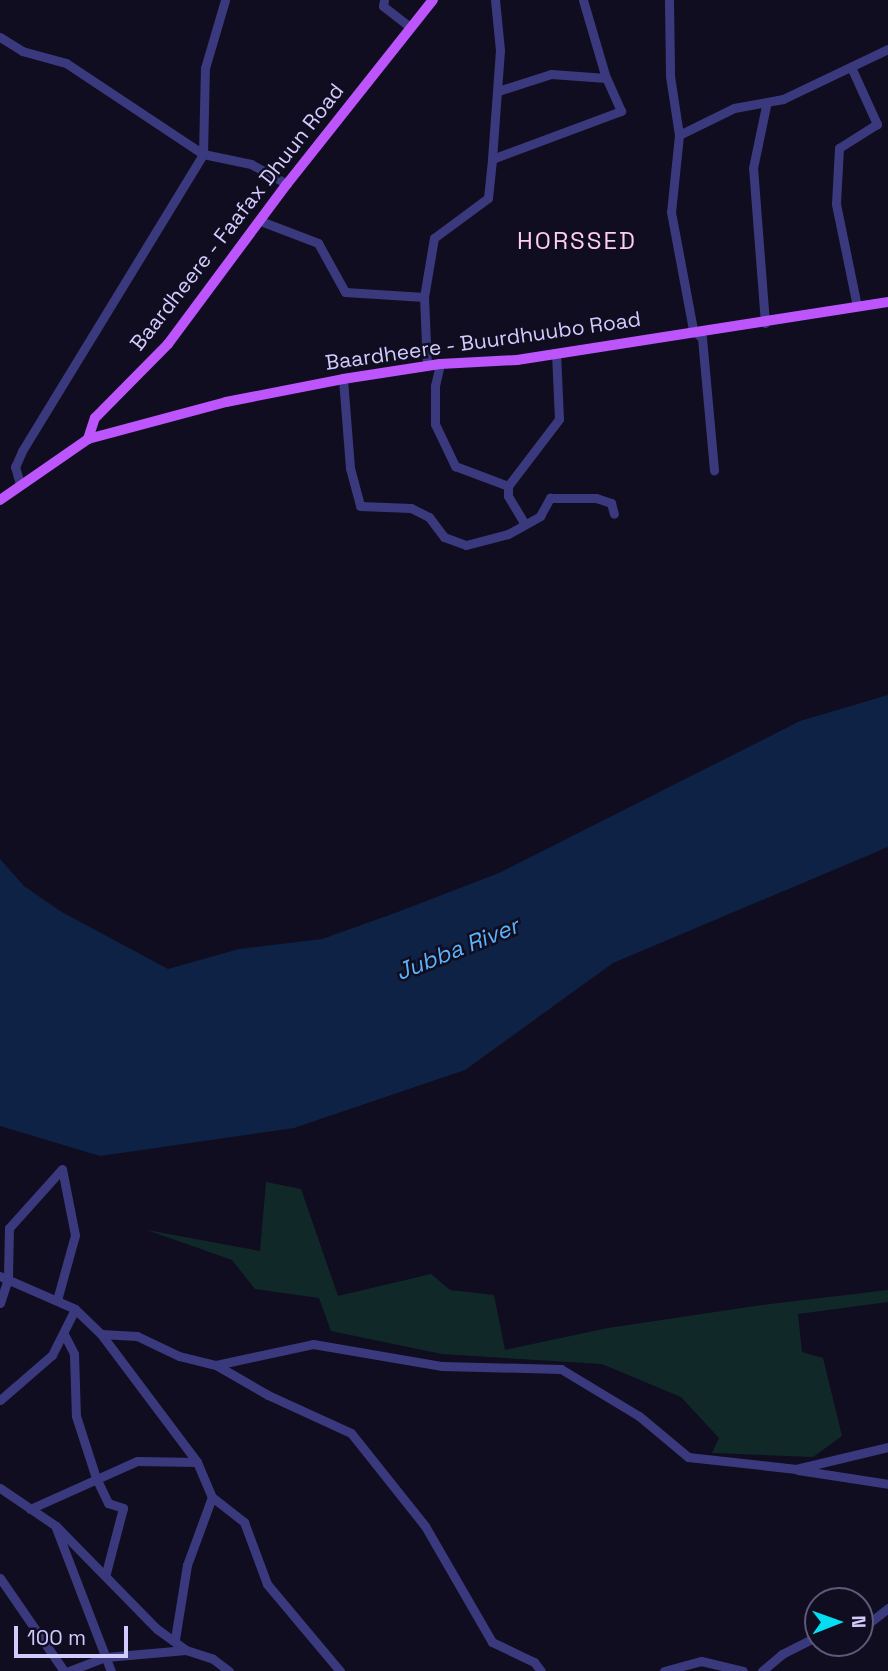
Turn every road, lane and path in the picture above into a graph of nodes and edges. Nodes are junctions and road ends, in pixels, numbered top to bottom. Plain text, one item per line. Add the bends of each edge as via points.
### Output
1 (225, 0) edge
2 (384, 0) edge
3 (433, 0) edge
4 (495, 0) edge
5 (583, 0) edge
6 (669, 0) edge
7 (409, 26) junction
8 (0, 37) edge
9 (888, 50) edge
10 (851, 66) junction
11 (606, 78) junction
12 (498, 91) junction
13 (766, 106) junction
14 (679, 135) junction
15 (203, 154) junction
16 (492, 159) junction
17 (287, 184) junction
18 (263, 222) junction
19 (424, 297) junction
20 (888, 302) edge
21 (857, 306) junction
22 (765, 323) junction
23 (694, 330) junction
24 (556, 353) junction
25 (440, 364) junction
26 (426, 366) junction
27 (343, 379) junction
28 (88, 439) junction
29 (715, 470) dead end
30 (20, 484) junction
31 (508, 486) junction
32 (0, 500) edge
33 (614, 514) dead end
34 (524, 523) junction
35 (4, 1228) edge
36 (4, 1277) edge
37 (57, 1300) junction
38 (0, 1304) edge
39 (75, 1309) junction
40 (101, 1334) junction
41 (65, 1336) junction
42 (216, 1365) junction
43 (0, 1400) edge
44 (888, 1447) edge
45 (197, 1462) junction
46 (796, 1469) junction
47 (96, 1478) junction
48 (888, 1484) edge
49 (0, 1488) edge
50 (212, 1497) junction
51 (30, 1509) junction
52 (56, 1526) junction
53 (106, 1573) junction
54 (0, 1578) edge
55 (888, 1608) edge
56 (874, 1619) edge
57 (175, 1639) junction
58 (804, 1643) edge
59 (186, 1650) junction
60 (106, 1657) junction
61 (66, 1671) edge
62 (111, 1671) edge
63 (229, 1671) edge
64 (340, 1671) edge
65 (541, 1671) edge
66 (664, 1671) edge
67 (743, 1671) edge
68 (762, 1671) edge

1 - 15 street via 205,68
2 - 7 street via 383,6
3 - 7 main road, Baardheere - Faafax Dhuun Road
4 - 12 street
5 - 11 street
6 - 14 street via 670,76
7 - 17 main road, Baardheere - Faafax Dhuun Road
8 - 15 street via 22,51 66,63
9 - 10 street
10 - 13 street
10 - 21 street via 877,124 839,148 836,205
11 - 12 street via 551,74
11 - 16 street via 621,111 616,116
12 - 16 street
13 - 14 street via 734,108
13 - 22 street via 753,168
14 - 23 street via 671,212
15 - 17 street via 251,164
15 - 30 street via 22,451 15,467
16 - 19 street via 488,198 434,238
17 - 18 main road, Baardheere - Faafax Dhuun Road
18 - 19 street via 318,243 345,292
18 - 28 main road, Baardheere - Faafax Dhuun Road via 168,344 95,418
19 - 26 street
20 - 21 main road, Baardheere - Buurdhuubo Road
21 - 22 main road, Baardheere - Buurdhuubo Road
22 - 23 main road, Baardheere - Buurdhuubo Road
23 - 24 main road, Baardheere - Buurdhuubo Road
23 - 29 street via 702,338
24 - 25 main road, Baardheere - Buurdhuubo Road
24 - 31 street via 559,419
25 - 26 main road, Baardheere - Buurdhuubo Road
25 - 31 street via 435,424 455,466
26 - 27 main road, Baardheere - Buurdhuubo Road
27 - 28 main road, Baardheere - Buurdhuubo Road via 226,402
27 - 34 street via 349,468 360,506 411,508 429,517 444,537 466,545 508,534
28 - 30 main road, Baardheere - Faafax Dhuun Road
30 - 32 main road, Baardheere - Faafax Dhuun Road
31 - 34 street via 508,496
33 - 34 street via 611,503 596,498 550,498 540,516
35 - 36 street
35 - 37 street via 62,1169 75,1235
36 - 37 street
36 - 38 street
37 - 39 street
39 - 40 street
39 - 41 street
40 - 42 street via 137,1336 179,1356
40 - 45 street
41 - 43 street via 52,1355
41 - 47 street via 74,1354 76,1416
42 - 46 street via 313,1344 442,1366 561,1369 639,1416 688,1457
42 - 65 street via 351,1433 425,1526 492,1642 534,1662
44 - 46 street
45 - 47 street via 136,1461
45 - 50 street
46 - 48 street
47 - 51 street
47 - 53 street via 108,1503 124,1508
49 - 51 street
50 - 57 street via 187,1565
50 - 64 street via 244,1522 267,1584
51 - 52 street
52 - 53 street
52 - 60 street
53 - 57 street via 157,1629
54 - 61 street
55 - 56 street
57 - 59 street
58 - 68 street
59 - 60 street
59 - 63 street via 213,1659
60 - 61 street
60 - 62 street
66 - 67 street via 701,1661

